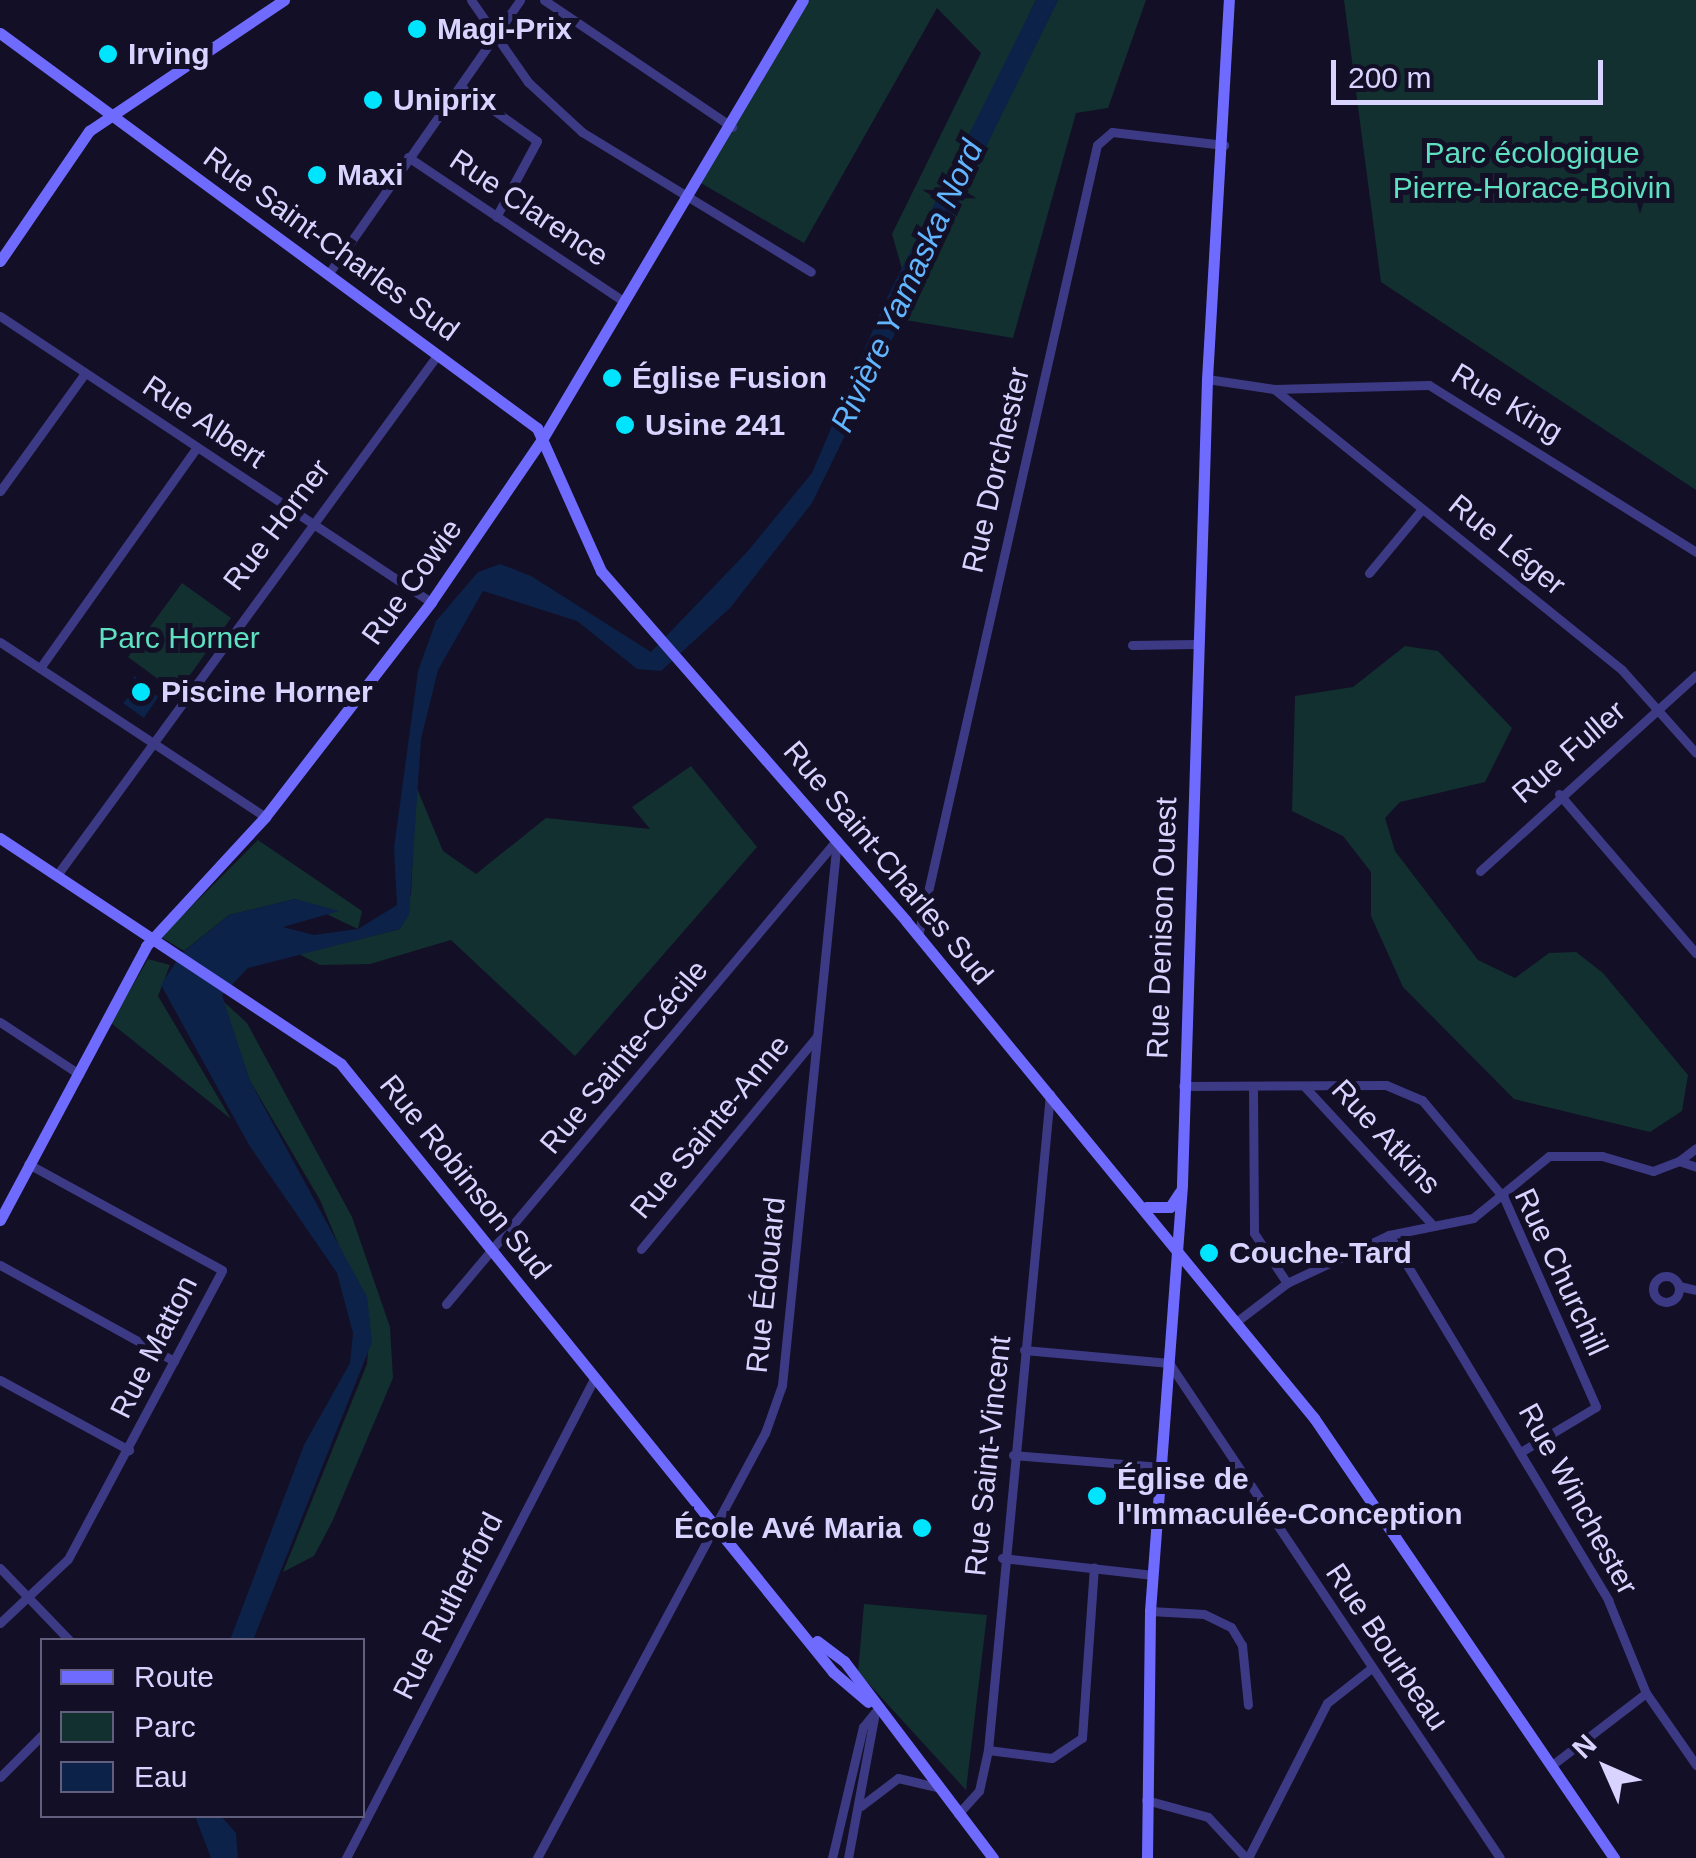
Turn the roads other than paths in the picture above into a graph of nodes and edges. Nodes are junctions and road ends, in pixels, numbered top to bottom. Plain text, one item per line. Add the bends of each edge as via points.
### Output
1 (284, 0) edge
2 (471, 0) edge
3 (520, 0) edge
4 (544, 0) edge
5 (802, 0) edge
6 (1230, 0) edge
7 (0, 32) edge
8 (494, 34) junction
9 (461, 87) junction
10 (112, 114) junction
11 (732, 127) junction
12 (1224, 145) junction
13 (408, 157) junction
14 (688, 198) junction
15 (496, 217) junction
16 (0, 262) edge
17 (812, 272) dead end
18 (328, 273) junction
19 (623, 301) junction
20 (0, 316) edge
21 (438, 354) junction
22 (85, 373) junction
23 (1207, 379) junction
24 (1274, 389) junction
25 (543, 438) junction
26 (197, 447) junction
27 (0, 491) edge
28 (1422, 508) junction
29 (310, 522) junction
30 (1696, 552) edge
31 (1369, 573) dead end
32 (431, 602) junction
33 (0, 642) edge
34 (1196, 644) junction
35 (1132, 645) dead end
36 (40, 668) junction
37 (1696, 676) edge
38 (1658, 708) junction
39 (149, 740) junction
40 (1696, 753) edge
41 (1559, 794) junction
42 (265, 818) junction
43 (0, 838) edge
44 (837, 840) junction
45 (1480, 871) dead end
46 (57, 876) junction
47 (918, 936) junction
48 (156, 941) junction
49 (1696, 953) edge
50 (0, 1022) edge
51 (817, 1036) junction
52 (79, 1074) junction
53 (1183, 1086) junction
54 (1253, 1086) junction
55 (1304, 1086) junction
56 (1050, 1094) junction
57 (1696, 1148) edge
58 (1679, 1160) junction
59 (28, 1164) junction
60 (1696, 1167) edge
61 (1182, 1184) junction
62 (1504, 1198) junction
63 (1144, 1206) junction
64 (0, 1220) edge
65 (1432, 1223) junction
66 (1390, 1234) junction
67 (1177, 1249) junction
68 (641, 1250) dead end
69 (492, 1254) junction
70 (0, 1264) edge
71 (1286, 1283) junction
72 (1679, 1286) dead end
73 (1696, 1290) edge
74 (446, 1304) dead end
75 (1236, 1322) junction
76 (1024, 1350) junction
77 (174, 1361) junction
78 (1169, 1363) junction
79 (595, 1377) junction
80 (0, 1380) edge
81 (129, 1450) junction
82 (1524, 1450) junction
83 (1013, 1455) junction
84 (1161, 1467) junction
85 (716, 1522) junction
86 (1002, 1558) junction
87 (1094, 1567) junction
88 (0, 1568) edge
89 (1153, 1574) junction
90 (27, 1596) junction
91 (1150, 1611) junction
92 (0, 1623) edge
93 (67, 1638) edge
94 (1370, 1669) junction
95 (1646, 1693) junction
96 (1248, 1704) dead end
97 (872, 1707) junction
98 (40, 1737) edge
99 (988, 1750) junction
100 (1696, 1764) edge
101 (1551, 1766) junction
102 (0, 1777) edge
103 (936, 1788) junction
104 (1146, 1800) junction
105 (856, 1812) junction
106 (958, 1814) junction
107 (346, 1858) edge
108 (537, 1858) edge
109 (832, 1858) edge
110 (848, 1858) edge
111 (992, 1858) edge
112 (1147, 1858) edge
113 (1247, 1858) edge
114 (1500, 1858) edge
115 (1614, 1858) edge

1 - 10 street
2 - 8 street
3 - 8 street
4 - 11 street
5 - 11 street, Rue Cowie
6 - 12 street, Rue Denison Ouest
7 - 10 street, Rue Saint-Charles Sud
8 - 9 street
8 - 14 street via 548,104
9 - 13 street
9 - 15 street via 536,141
10 - 16 street via 89,132
10 - 18 street, Rue Saint-Charles Sud
11 - 14 street, Rue Cowie
12 - 23 street, Rue Denison Ouest
12 - 47 street, Rue Dorchester via 1112,132 1097,146
13 - 15 street, Rue Clarence
13 - 18 street
14 - 17 street
14 - 19 street, Rue Cowie
15 - 19 street, Rue Clarence
18 - 21 street, Rue Saint-Charles Sud
19 - 25 street, Rue Cowie
20 - 22 street, Rue Albert
21 - 25 street, Rue Saint-Charles Sud
21 - 29 street, Rue Horner
22 - 26 street, Rue Albert
22 - 27 street
23 - 24 street, Rue King
23 - 34 street, Rue Denison Ouest
24 - 28 street, Rue Léger
24 - 30 street, Rue King via 1429,384
25 - 32 street, Rue Cowie
25 - 44 street, Rue Saint-Charles Sud via 582,542
26 - 29 street, Rue Albert
26 - 36 street
28 - 31 street
28 - 38 street, Rue Léger
29 - 32 street, Rue Albert
29 - 39 street, Rue Horner
32 - 42 street, Rue Cowie
33 - 36 street
34 - 35 street
34 - 53 street, Rue Denison Ouest
36 - 39 street
37 - 38 street, Rue Fuller
38 - 40 street, Rue Léger
38 - 41 street, Rue Fuller
39 - 42 street
39 - 46 street, Rue Horner
41 - 45 street, Rue Fuller
41 - 49 street
42 - 48 street, Rue Cowie
43 - 46 street, Rue Robinson Sud
44 - 47 street, Rue Saint-Charles Sud
44 - 51 street, Rue Édouard
44 - 69 street, Rue Sainte-Cécile
46 - 48 street, Rue Robinson Sud
47 - 56 street, Rue Saint-Charles Sud
48 - 52 street, Rue Cowie
48 - 69 street, Rue Robinson Sud via 341,1064
50 - 52 street
51 - 68 street, Rue Sainte-Anne
51 - 85 street, Rue Édouard via 782,1385
52 - 59 street, Rue Cowie
53 - 54 street, Rue Churchill
53 - 61 street, Rue Denison Ouest
54 - 55 street, Rue Churchill
54 - 71 street via 1254,1233
55 - 62 street, Rue Churchill via 1410,1091
55 - 65 street, Rue Atkins
56 - 63 street, Rue Saint-Charles Sud
56 - 76 street, Rue Saint-Vincent
57 - 58 street
58 - 60 street
58 - 62 street via 1654,1172 1602,1156 1548,1156
59 - 64 street, Rue Cowie
59 - 77 street, Rue Matton via 222,1270
61 - 63 street via 1170,1207
61 - 67 street, Rue Denison Ouest
62 - 65 street via 1473,1218
62 - 82 street, Rue Churchill via 1596,1407
63 - 67 street, Rue Saint-Charles Sud
65 - 66 street
66 - 71 street
66 - 82 street, Rue Winchester
67 - 75 street, Rue Saint-Charles Sud
67 - 78 street, Rue Denison Ouest
69 - 74 street, Rue Sainte-Cécile
69 - 79 street, Rue Robinson Sud
70 - 77 street
71 - 75 street
72 - 73 street
75 - 101 street, Rue Saint-Charles Sud via 1314,1418
76 - 78 street
76 - 83 street, Rue Saint-Vincent
77 - 81 street, Rue Matton
78 - 84 street, Rue Denison Ouest
78 - 94 street, Rue Bourbeau
79 - 85 street, Rue Robinson Sud
79 - 107 street, Rue Rutherford
80 - 81 street
81 - 90 street, Rue Matton via 68,1560
82 - 95 street, Rue Winchester via 1608,1600
83 - 84 street
83 - 86 street, Rue Saint-Vincent
84 - 89 street, Rue Denison Ouest
85 - 97 street, Rue Robinson Sud
85 - 108 street, Rue Édouard
86 - 87 street
86 - 99 street, Rue Saint-Vincent
87 - 89 street
87 - 99 street via 1077,1747 1052,1758
88 - 90 street
89 - 91 street, Rue Denison Ouest
90 - 92 street, Rue Matton
90 - 93 street
91 - 96 street via 1204,1614 1232,1627 1242,1645
91 - 104 street, Rue Denison Ouest
94 - 113 street via 1327,1703
94 - 114 street, Rue Bourbeau
95 - 100 street, Rue Winchester
95 - 101 street
97 - 103 street, Rue Robinson Sud
97 - 105 street
97 - 109 street
98 - 102 street
99 - 106 street, Rue Saint-Vincent via 979,1791
101 - 115 street, Rue Saint-Charles Sud
103 - 105 street via 898,1778 870,1791
103 - 106 street, Rue Robinson Sud
104 - 112 street, Rue Denison Ouest
104 - 113 street via 1208,1817
105 - 110 street
106 - 111 street, Rue Robinson Sud

